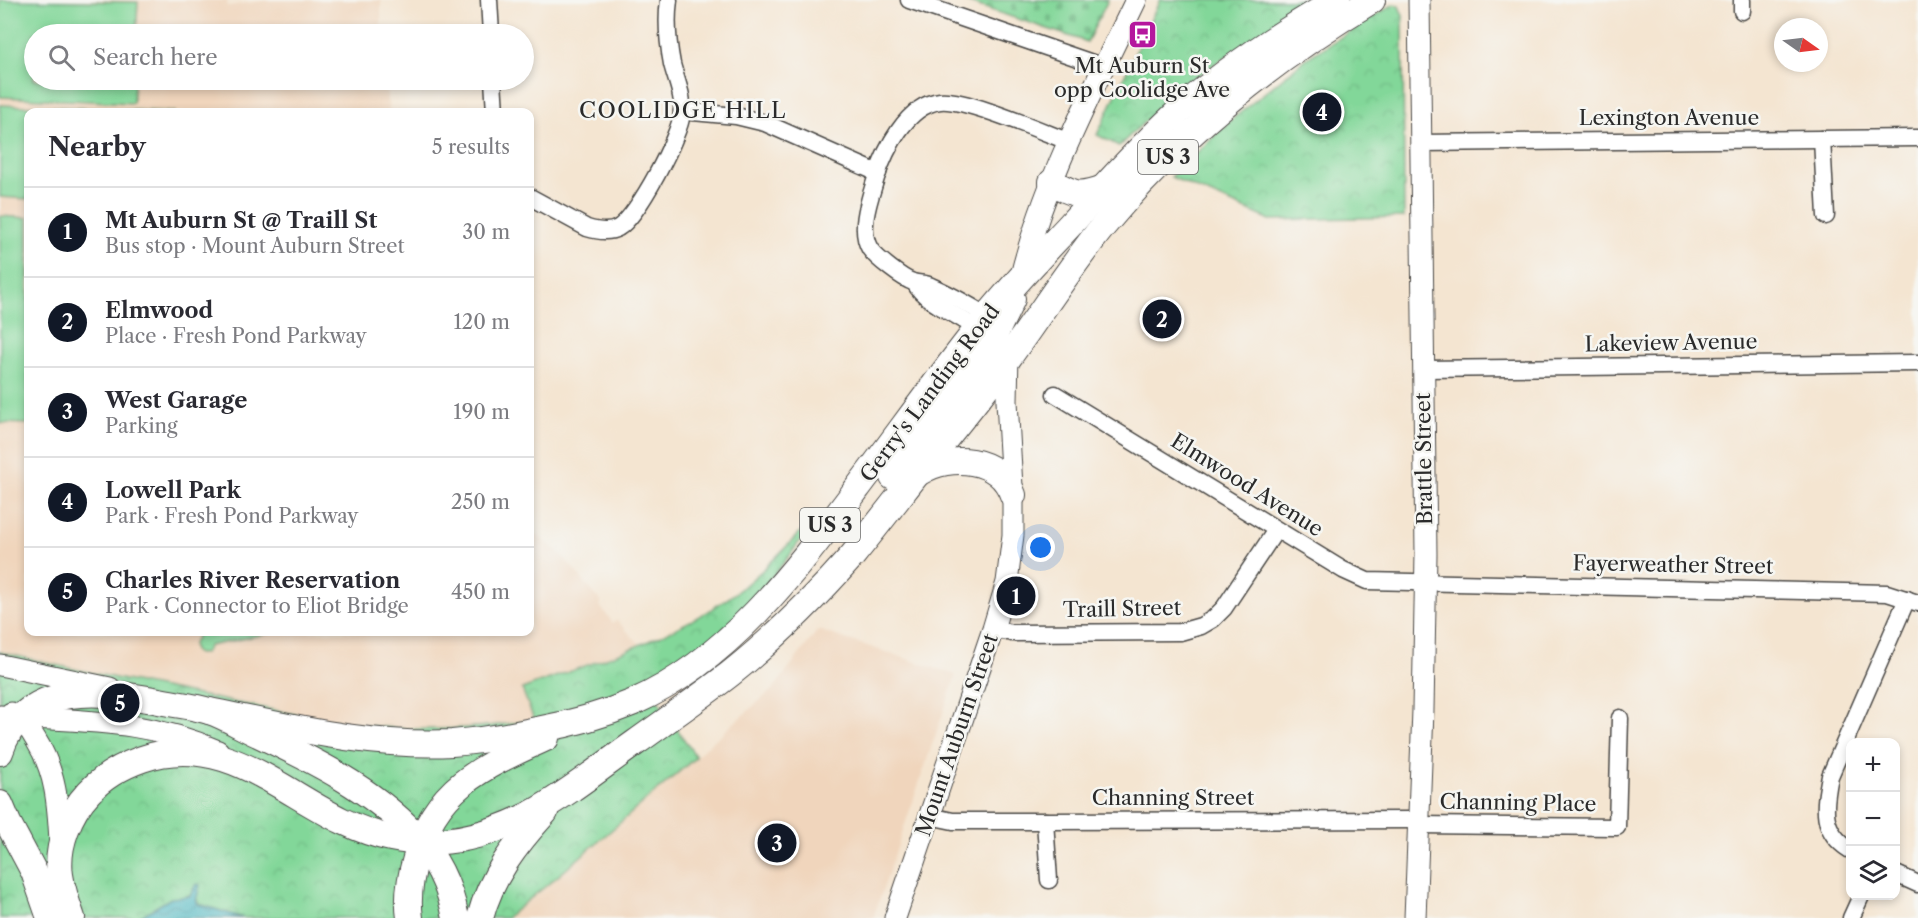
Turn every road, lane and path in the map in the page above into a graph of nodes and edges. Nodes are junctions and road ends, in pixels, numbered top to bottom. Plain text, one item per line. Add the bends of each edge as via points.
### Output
1 (489, 0) edge
2 (669, 0) edge
3 (909, 0) edge
4 (1136, 0) edge
5 (1338, 0) edge
6 (1372, 0) edge
7 (1419, 0) edge
8 (490, 24) edge
9 (1104, 67) junction
10 (494, 90) edge
11 (495, 108) edge
12 (682, 111) junction
13 (1918, 138) edge
14 (1822, 139) junction
15 (1070, 142) junction
16 (1420, 143) junction
17 (878, 173) junction
18 (1052, 182) junction
19 (1104, 188) junction
20 (534, 199) edge
21 (1826, 216) dead end
22 (1020, 279) junction
23 (982, 322) junction
24 (1008, 358) junction
25 (1918, 363) edge
26 (1424, 369) junction
27 (1055, 394) dead end
28 (915, 477) junction
29 (1013, 495) junction
30 (1276, 530) junction
31 (1425, 582) junction
32 (1913, 601) edge
33 (993, 629) junction
34 (765, 644) junction
35 (0, 665) edge
36 (151, 699) junction
37 (209, 711) junction
38 (7, 714) edge
39 (593, 717) junction
40 (1620, 718) dead end
41 (0, 752) edge
42 (253, 771) junction
43 (571, 789) junction
44 (0, 804) edge
45 (929, 816) junction
46 (1046, 821) junction
47 (1418, 822) junction
48 (0, 833) edge
49 (421, 842) junction
50 (1846, 847) edge
51 (61, 850) junction
52 (27, 858) junction
53 (1900, 876) edge
54 (1049, 880) dead end
55 (1918, 884) edge
56 (1859, 900) edge
57 (58, 911) edge
58 (410, 918) edge
59 (456, 918) edge
60 (480, 918) edge
61 (895, 918) edge
62 (1415, 918) edge
63 (1851, 918) edge

1 - 8 street
2 - 12 street via 668,45
3 - 9 street
4 - 9 main road, Mount Auburn Street
5 - 19 highway, US 3 via 1218,78 1162,127
6 - 24 highway, US 3 via 1267,70 1153,171 1087,247
7 - 16 main road, Brattle Street
9 - 15 main road, Mount Auburn Street
10 - 11 street
12 - 17 street via 765,123
12 - 20 street via 676,138 638,208 616,229 587,228
13 - 14 street, Lexington Avenue
14 - 16 street, Lexington Avenue
14 - 21 street
15 - 17 street via 964,104 941,101 913,115 893,142
15 - 18 main road, Mount Auburn Street
16 - 26 main road, Brattle Street
17 - 23 street via 866,221 871,250 915,283 929,285
18 - 19 highway via 1076,195
18 - 22 main road, Mount Auburn Street
19 - 22 highway, US 3
22 - 23 highway, Gerry's Landing Road / US 3
22 - 24 main road, Mount Auburn Street
22 - 34 highway via 981,359
23 - 39 highway, Gerry's Landing Road / US 3 via 816,542 756,613 673,680 630,704
24 - 28 highway, Gerry's Landing Road / US 3
24 - 29 main road, Mount Auburn Street
25 - 26 street, Lakeview Avenue
26 - 31 main road, Brattle Street
27 - 30 street, Elmwood Avenue
28 - 29 highway via 937,463 966,461 1000,474
28 - 34 highway, Gerry's Landing Road / US 3 via 836,573
29 - 33 main road, Mount Auburn Street via 1010,562
30 - 31 street, Elmwood Avenue via 1360,579
30 - 33 street, Traill Street via 1224,608 1194,629 1150,633 1012,633
31 - 32 street, Fayerweather Street via 1887,593
31 - 47 main road, Brattle Street
32 - 50 street via 1848,730 1830,776 1824,806 1829,828
33 - 45 main road, Mount Auburn Street
34 - 43 highway, Gerry's Landing Road / US 3 via 725,678
35 - 36 main road
36 - 37 highway
36 - 38 highway via 74,694
37 - 39 highway, Gerry's Landing Road via 343,737 428,743 488,739
37 - 49 highway via 336,774 390,813
38 - 41 highway via 8,732
38 - 42 main road via 98,721 166,733 217,751
38 - 51 main road via 38,743 53,775
39 - 49 highway, US 3 via 474,773 439,806
40 - 47 street, Channing Place via 1617,827
42 - 49 highway, Gerry's Landing Road via 354,826 386,837
42 - 51 highway, Gerry's Landing Road via 226,758 195,751 172,752 133,762 108,775 85,796 70,820
43 - 49 highway, Gerry's Landing Road via 500,828 464,838
43 - 60 highway, US 3 via 513,849 494,880
44 - 52 highway
45 - 46 street, Channing Street
45 - 61 main road, Mount Auburn Street
46 - 47 street, Channing Street
46 - 54 street
47 - 62 main road, Brattle Street
48 - 52 main road
49 - 58 highway, US 3 via 409,890
49 - 59 highway via 445,882
51 - 57 highway, Gerry's Landing Road
52 - 57 highway
53 - 55 street
56 - 63 street

